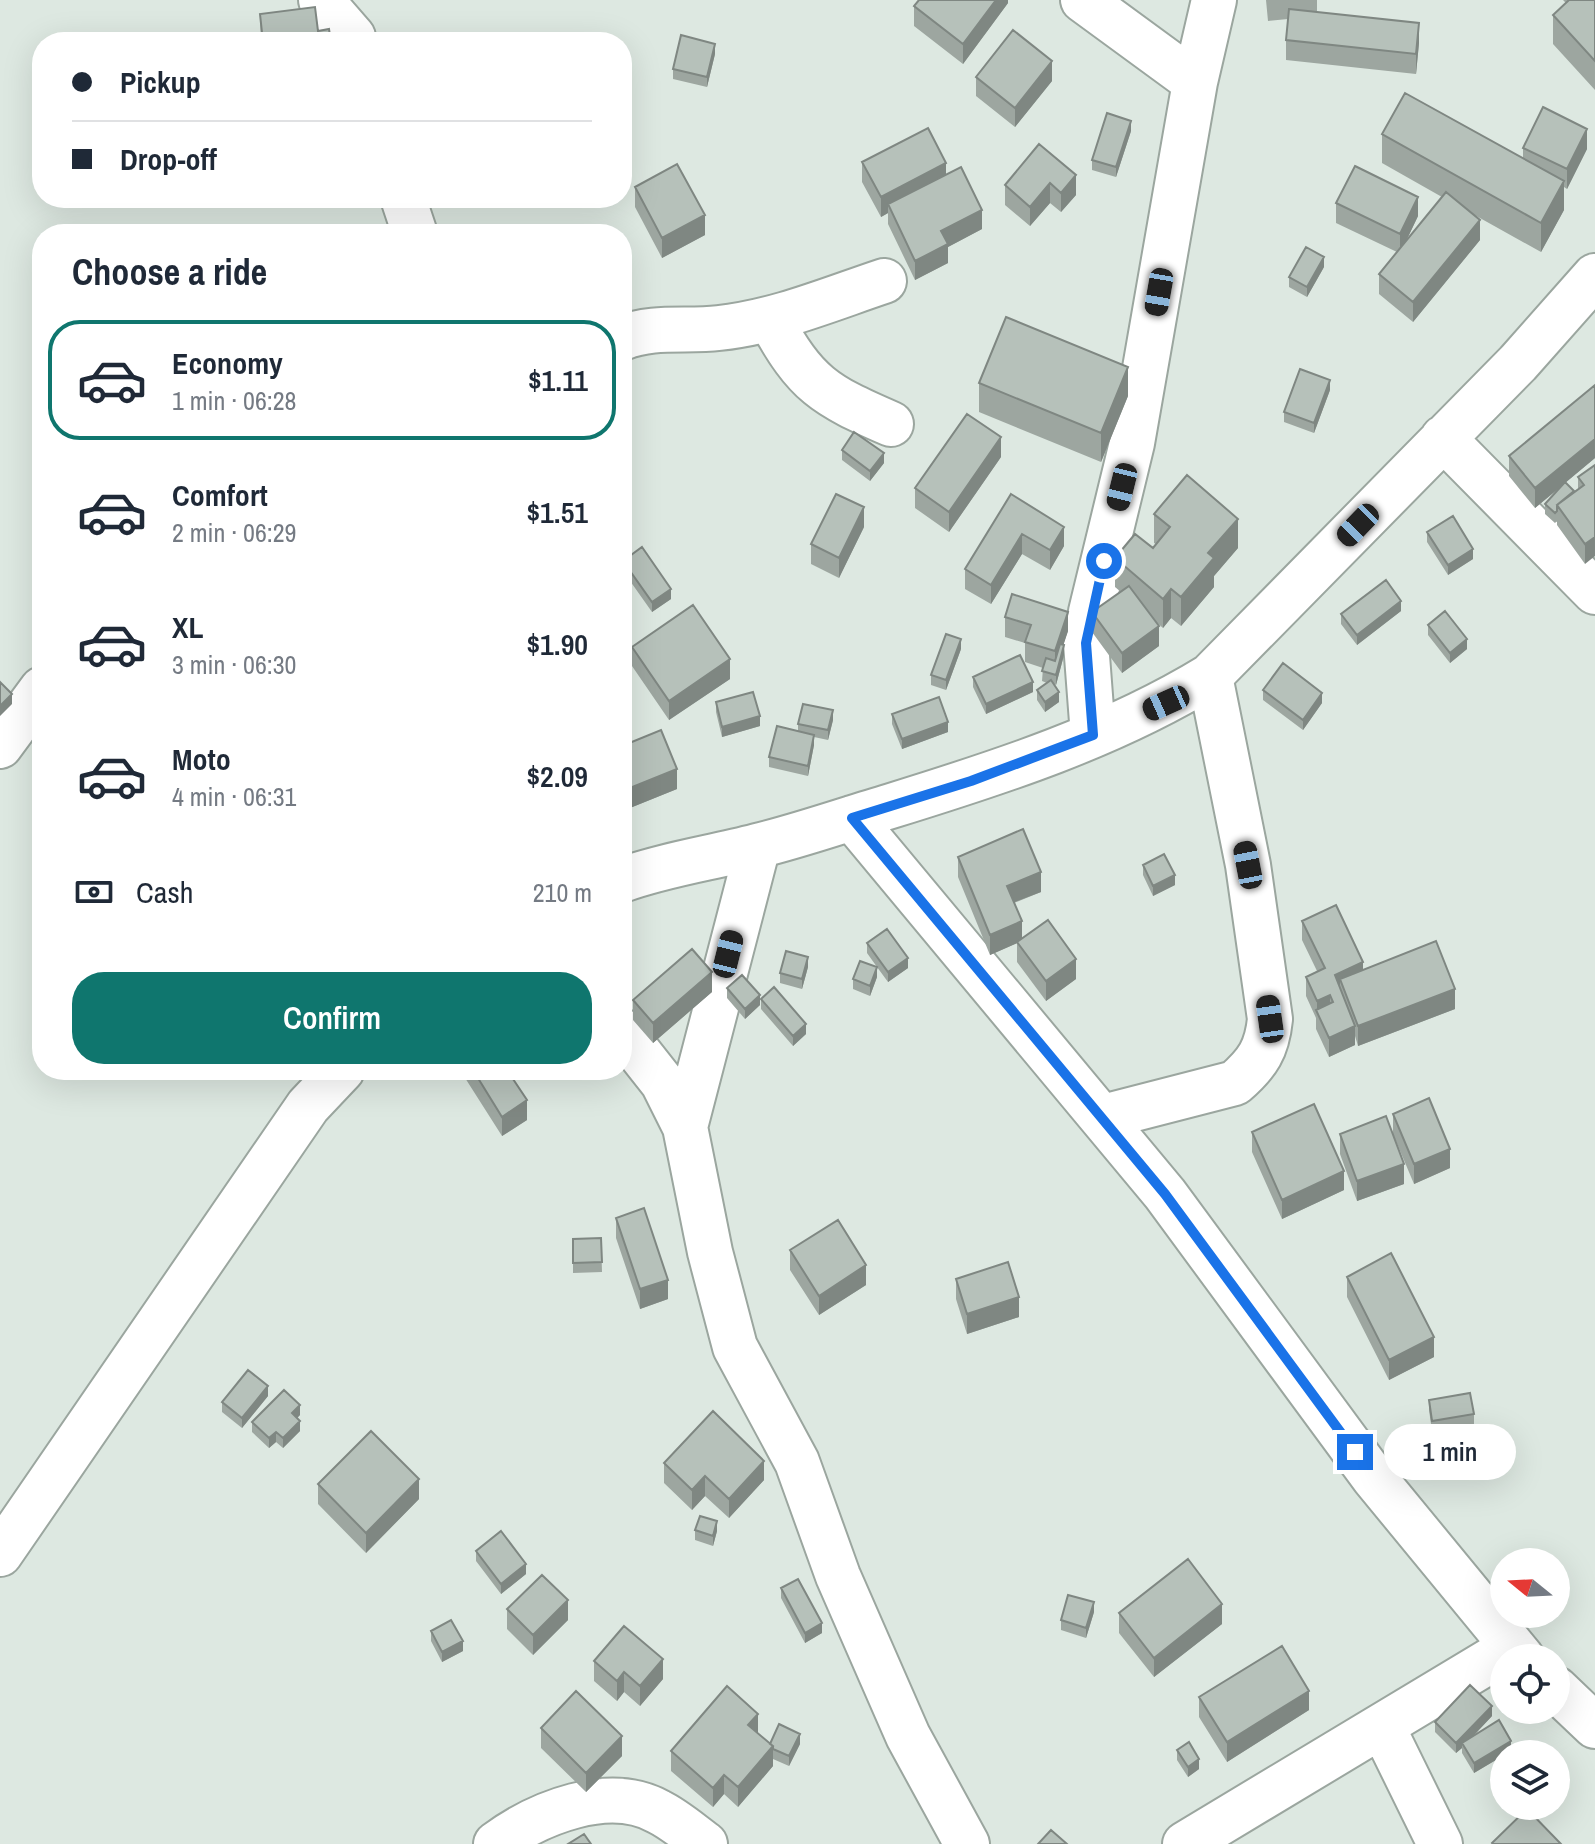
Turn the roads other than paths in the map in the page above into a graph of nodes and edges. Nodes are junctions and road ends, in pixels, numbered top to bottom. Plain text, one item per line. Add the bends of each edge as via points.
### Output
1 (321, 0) edge
2 (1083, 0) edge
3 (1214, 0) edge
4 (354, 26) edge
5 (1195, 82) junction
6 (1595, 276) edge
7 (884, 281) dead end
8 (770, 319) junction
9 (632, 336) edge
10 (891, 424) dead end
11 (1443, 438) junction
12 (1595, 592) edge
13 (1210, 676) junction
14 (32, 703) edge
15 (1093, 735) junction
16 (0, 746) edge
17 (852, 818) junction
18 (758, 846) junction
19 (632, 876) edge
20 (632, 1044) edge
21 (333, 1080) edge
22 (1103, 1117) junction
23 (685, 1127) junction
24 (0, 1554) edge
25 (1510, 1644) edge
26 (1490, 1668) edge
27 (1570, 1702) edge
28 (1382, 1726) junction
29 (1595, 1726) edge
30 (496, 1844) edge
31 (705, 1844) edge
32 (967, 1844) edge
33 (1185, 1844) edge
34 (1440, 1844) edge

1 - 4 street
2 - 5 street
3 - 5 street
5 - 15 street via 1132,443 1086,643
6 - 11 street
7 - 8 street
8 - 9 street
8 - 10 street via 792,359 824,392
11 - 12 street
11 - 13 street
13 - 15 street via 1166,703
13 - 22 street via 1248,865 1270,1019 1267,1042 1235,1083
14 - 16 street
15 - 17 street
17 - 18 street
17 - 22 street
18 - 19 street
18 - 23 street
20 - 23 street via 663,1083
21 - 24 street via 308,1106
22 - 25 street via 1374,1478
23 - 32 street via 735,1347 797,1462 838,1576 908,1736
26 - 28 street
27 - 29 street
28 - 33 street
28 - 34 street
30 - 31 street via 547,1814 600,1802 633,1803 658,1811

